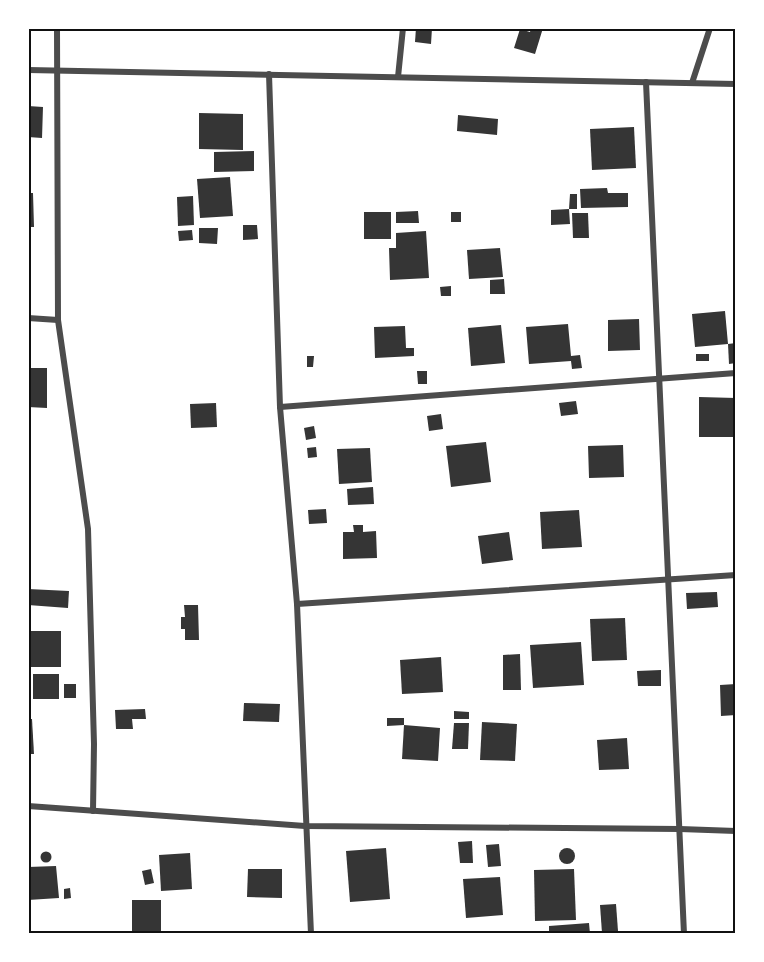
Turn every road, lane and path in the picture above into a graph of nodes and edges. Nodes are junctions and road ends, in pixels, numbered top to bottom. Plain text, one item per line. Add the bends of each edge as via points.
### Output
1 (57, 28) edge
2 (404, 28) edge
3 (710, 28) edge
4 (28, 70) edge
5 (57, 71) junction
6 (269, 74) junction
7 (398, 77) junction
8 (646, 82) junction
9 (692, 82) junction
10 (735, 84) edge
11 (28, 318) edge
12 (58, 320) junction
13 (735, 373) edge
14 (659, 378) junction
15 (280, 407) junction
16 (735, 575) edge
17 (668, 580) junction
18 (297, 604) junction
19 (28, 806) edge
20 (93, 811) junction
21 (305, 826) junction
22 (680, 829) junction
23 (735, 831) edge
24 (311, 933) edge
25 (684, 933) edge

1 - 5 street
2 - 7 street
3 - 9 street
4 - 5 street
5 - 6 street
5 - 12 street
6 - 7 street
6 - 15 street
7 - 8 street
8 - 9 street
8 - 14 street
9 - 10 street
11 - 12 street
12 - 20 street via 87,529
13 - 14 street
14 - 15 street
14 - 17 street
15 - 18 street
16 - 17 street
17 - 18 street
17 - 22 street
18 - 21 street
19 - 20 street
20 - 21 street
21 - 22 street
21 - 24 street
22 - 23 street
22 - 25 street

